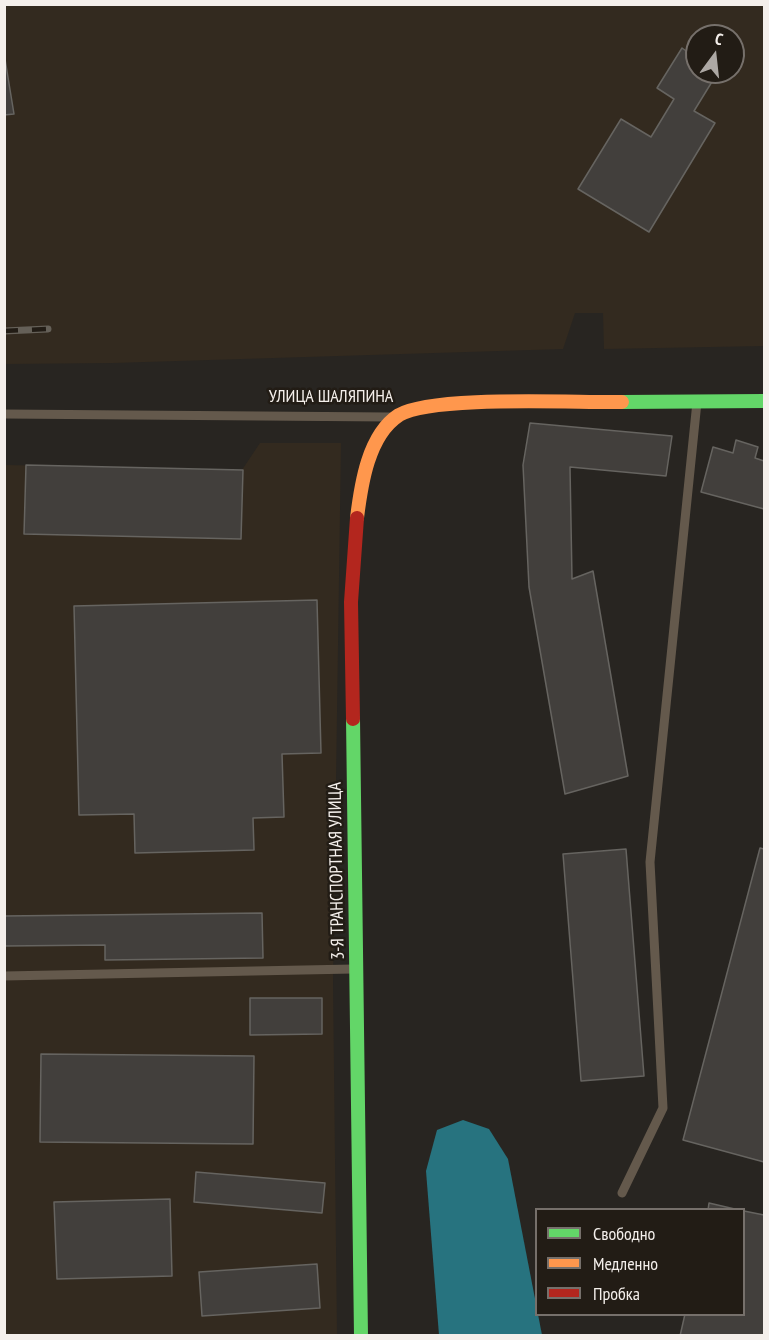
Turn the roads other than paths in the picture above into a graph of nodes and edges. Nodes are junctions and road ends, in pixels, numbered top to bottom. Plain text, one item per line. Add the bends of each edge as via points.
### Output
1 (697, 400) junction
2 (765, 401) edge
3 (4, 414) edge
4 (398, 417) junction
5 (356, 969) junction
6 (4, 975) edge
7 (622, 1193) dead end
8 (361, 1335) edge

1 - 2 street, УЛИЦА ШАЛЯПИНА
1 - 4 street, УЛИЦА ШАЛЯПИНА via 438,404
1 - 7 lane via 650,862 663,1108
3 - 4 lane, УЛИЦА ШАЛЯПИНА
4 - 5 street, 3-Я ТРАНСПОРТНАЯ УЛИЦА via 373,446 356,515 351,602
5 - 6 lane
5 - 8 street, 3-Я ТРАНСПОРТНАЯ УЛИЦА

